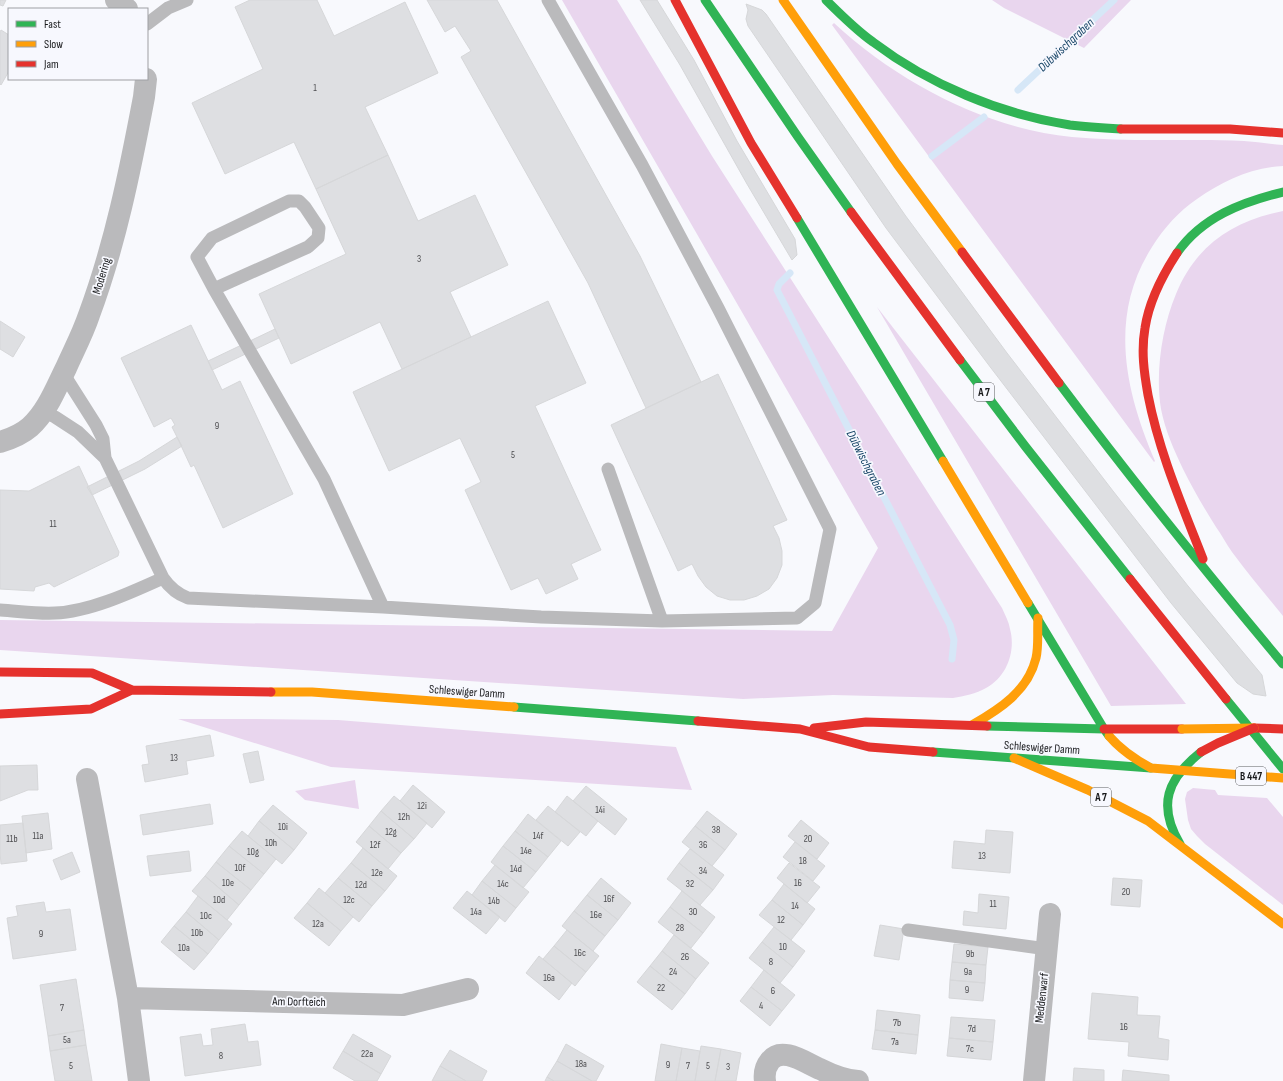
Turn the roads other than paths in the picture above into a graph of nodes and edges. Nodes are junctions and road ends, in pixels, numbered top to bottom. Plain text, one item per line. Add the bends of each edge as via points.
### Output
1 (116, 0) edge
2 (187, 0) edge
3 (548, 0) edge
4 (675, 0) edge
5 (705, 0) edge
6 (783, 0) edge
7 (826, 0) edge
8 (171, 4) edge
9 (126, 8) edge
10 (148, 23) edge
11 (146, 80) edge
12 (1283, 133) edge
13 (1283, 192) edge
14 (214, 289) junction
15 (63, 373) junction
16 (43, 411) junction
17 (0, 442) edge
18 (105, 458) junction
19 (608, 468) dead end
20 (163, 578) junction
21 (1211, 578) junction
22 (383, 607) junction
23 (0, 610) edge
24 (1038, 618) junction
25 (662, 620) junction
26 (1283, 664) edge
27 (0, 672) edge
28 (132, 690) junction
29 (0, 714) edge
30 (972, 725) junction
31 (1254, 728) junction
32 (800, 729) junction
33 (1104, 729) junction
34 (1283, 729) edge
35 (1014, 758) junction
36 (1151, 768) junction
37 (1283, 769) edge
38 (1180, 771) junction
39 (1283, 778) edge
40 (87, 779) dead end
41 (1182, 846) junction
42 (1050, 914) dead end
43 (1283, 924) edge
44 (908, 930) dead end
45 (1047, 949) junction
46 (468, 989) dead end
47 (128, 998) junction
48 (139, 1081) edge
49 (765, 1081) edge
50 (848, 1081) edge
51 (1034, 1081) edge

1 - 9 street
2 - 8 lane
3 - 25 lane via 642,165 830,529 815,603 797,618
4 - 24 main road via 751,143
5 - 37 main road, A 7 via 798,137 952,351 1160,618
6 - 21 main road via 897,164 999,303 1100,438
7 - 12 main road via 858,30 900,62 963,94 1009,110 1071,125 1166,129 1232,128
8 - 10 lane
11 - 15 street, Modering via 135,147 113,238 89,315
13 - 21 main road via 1243,202 1212,218 1196,231 1183,244 1162,277 1148,311 1143,350 1144,372 1154,422
14 - 14 lane via 308,246 318,238 319,228 305,207 299,201 289,201 212,238 198,257
14 - 22 lane via 324,479
15 - 16 street, Modering
15 - 18 lane via 103,439
16 - 17 street, Modering via 22,433
16 - 18 lane via 78,432
18 - 20 lane
19 - 25 lane
20 - 22 lane via 172,590 188,598
20 - 23 lane via 85,609 56,613
21 - 26 main road
22 - 25 lane
24 - 30 main road via 1036,658 1024,684 1014,698
24 - 33 main road
27 - 28 main road, Schleswiger Damm via 92,674
28 - 29 main road, Schleswiger Damm via 91,709
28 - 32 main road, Schleswiger Damm via 312,692
30 - 32 main road, Schleswiger Damm via 866,722
30 - 33 main road, Schleswiger Damm
31 - 33 main road, Schleswiger Damm, bridge
31 - 34 main road, Schleswiger Damm
31 - 38 main road, bridge via 1201,752 1190,759
32 - 35 main road, Schleswiger Damm via 869,747
33 - 36 main road via 1123,751
35 - 36 main road, Schleswiger Damm
35 - 41 main road, A 7 via 1130,811
36 - 38 main road, Schleswiger Damm / B 447
38 - 39 main road, Schleswiger Damm / B 447
38 - 41 main road, A 7 via 1172,784 1168,815 1175,837
40 - 47 street
41 - 43 main road, A 7
42 - 45 street, Meddenwarf
44 - 45 lane
45 - 51 street, Meddenwarf
46 - 47 street, Am Dorfteich via 403,1005
47 - 48 street
49 - 50 street via 764,1073 769,1062 779,1054 798,1058

